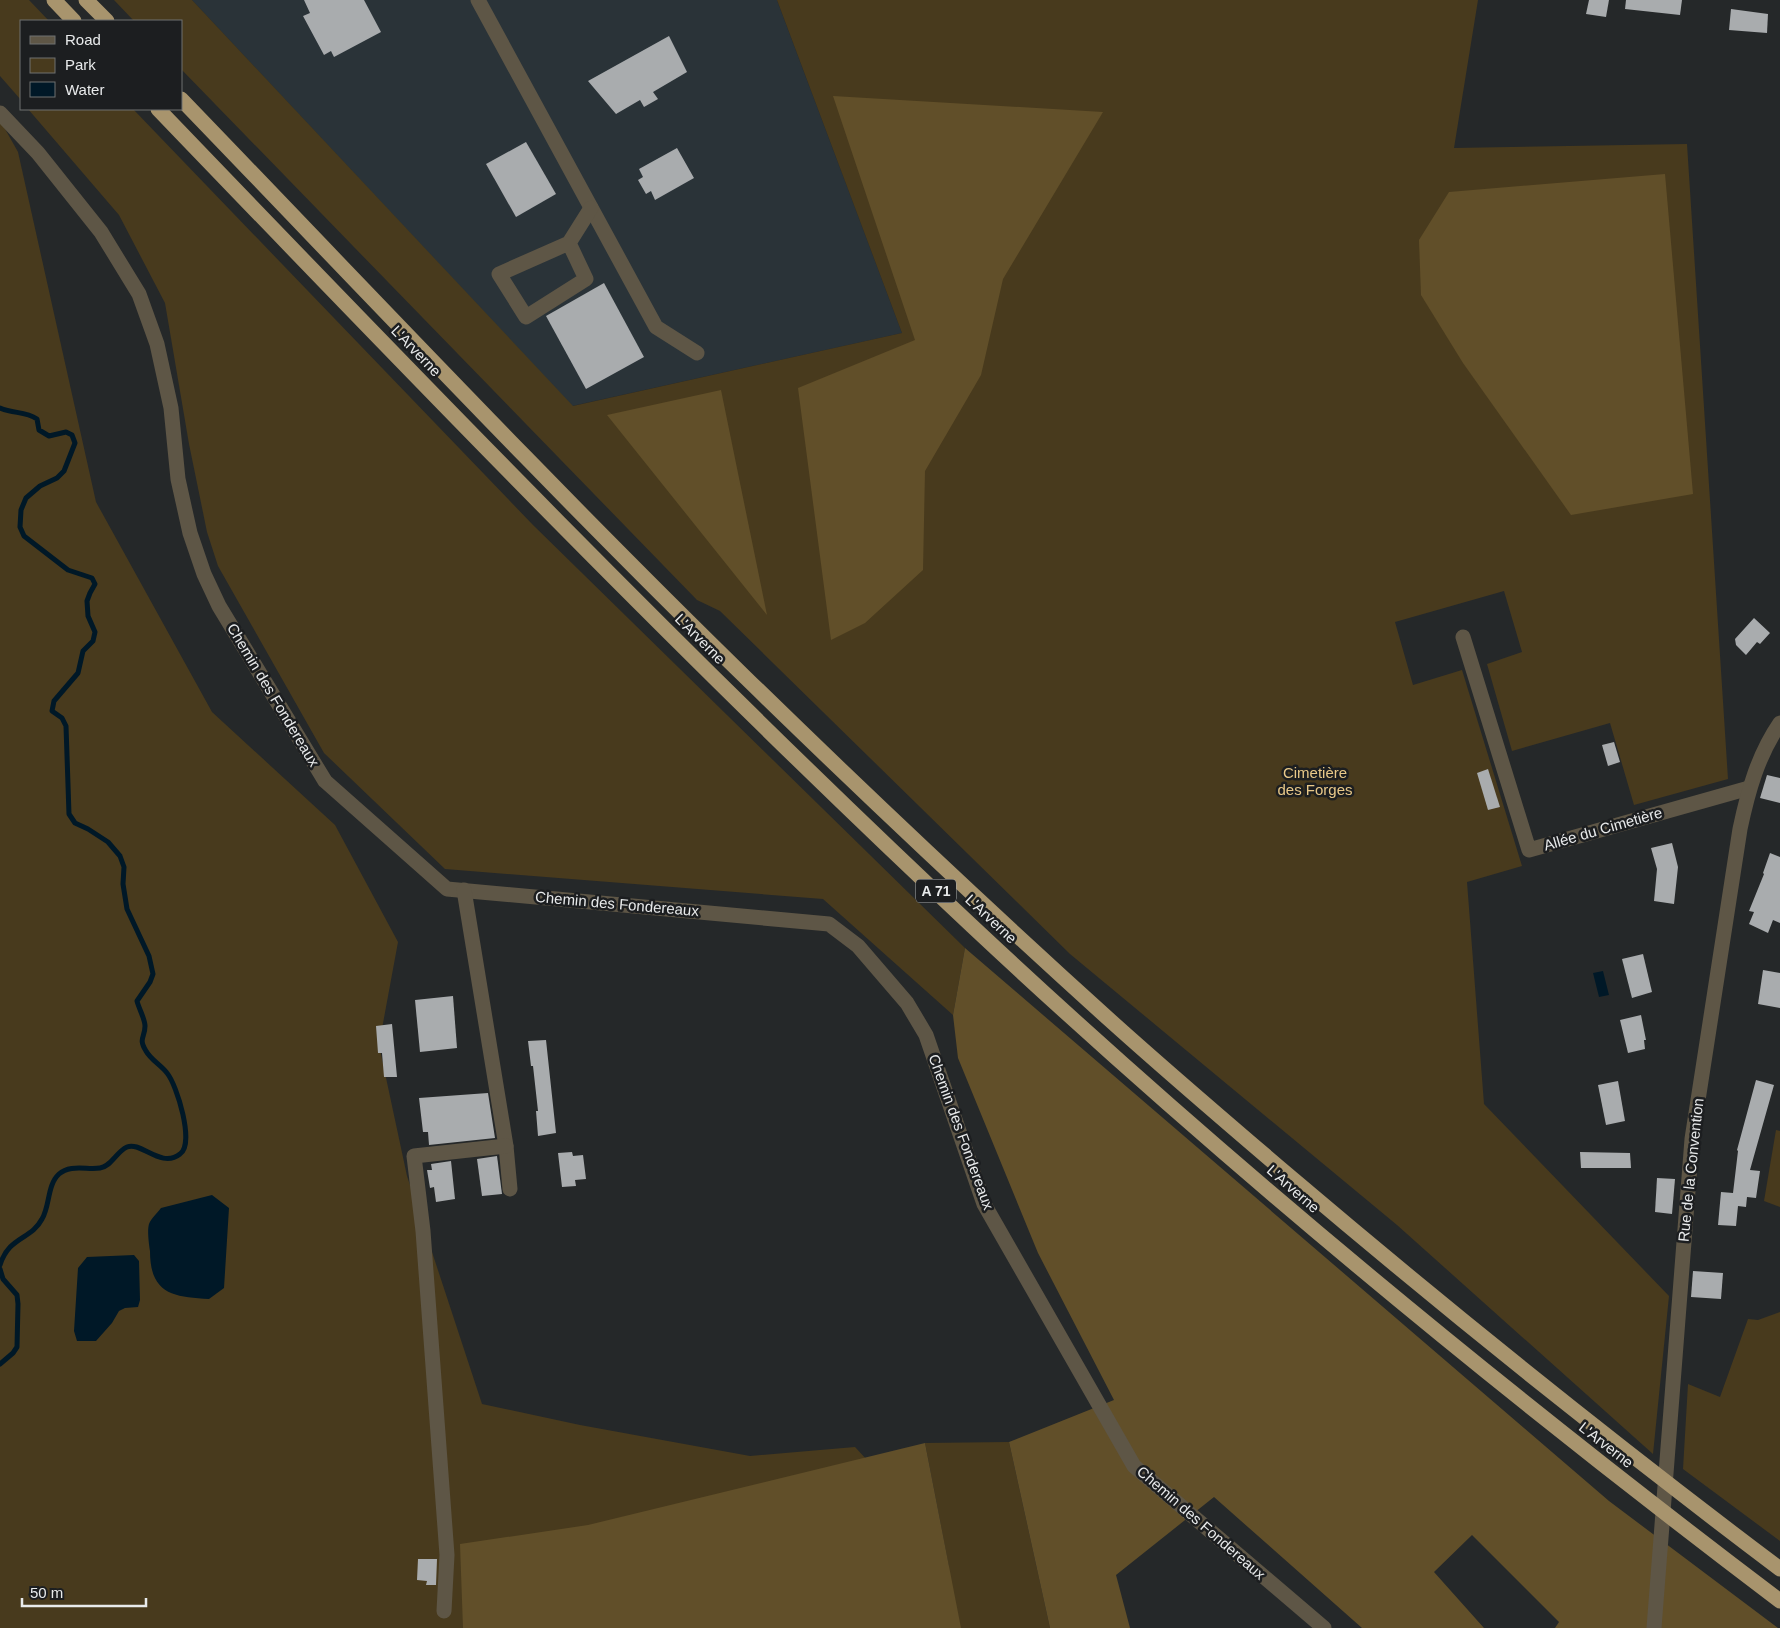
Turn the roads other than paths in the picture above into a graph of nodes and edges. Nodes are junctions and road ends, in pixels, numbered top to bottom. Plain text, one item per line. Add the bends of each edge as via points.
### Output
1 (54, 0) edge
2 (86, 0) edge
3 (478, 0) edge
4 (73, 20) edge
5 (106, 20) edge
6 (182, 100) edge
7 (159, 110) edge
8 (0, 113) edge
9 (591, 208) junction
10 (569, 243) junction
11 (697, 353) dead end
12 (1463, 637) dead end
13 (1780, 722) edge
14 (1749, 788) junction
15 (464, 890) junction
16 (506, 1146) junction
17 (510, 1189) dead end
18 (1780, 1569) edge
19 (1780, 1601) edge
20 (444, 1611) dead end
21 (1324, 1628) edge
22 (1654, 1628) edge

1 - 4 highway
2 - 5 highway
3 - 9 street
6 - 18 highway, L'Arverne / A 71 via 645,577 1000,920 1116,1026 1358,1234 1608,1438
7 - 19 highway, L'Arverne / A 71 via 465,428 720,685 973,927 1350,1261 1597,1461
8 - 15 street, Chemin des Fondereaux via 38,152 102,232 140,294 158,344 178,479 190,533 219,606 325,781 447,889
9 - 10 street
9 - 11 street via 656,327
10 - 10 street via 499,274 526,317 586,279
12 - 14 street, Allée du Cimetière via 1529,850
13 - 14 street, Rue de la Convention via 1768,740
14 - 22 street, Rue de la Convention via 1692,1139
15 - 16 street
15 - 21 street, Chemin des Fondereaux via 829,924 858,946 907,1003 926,1035 984,1204 1134,1466
16 - 17 street
16 - 20 street via 414,1156 423,1231 447,1555

